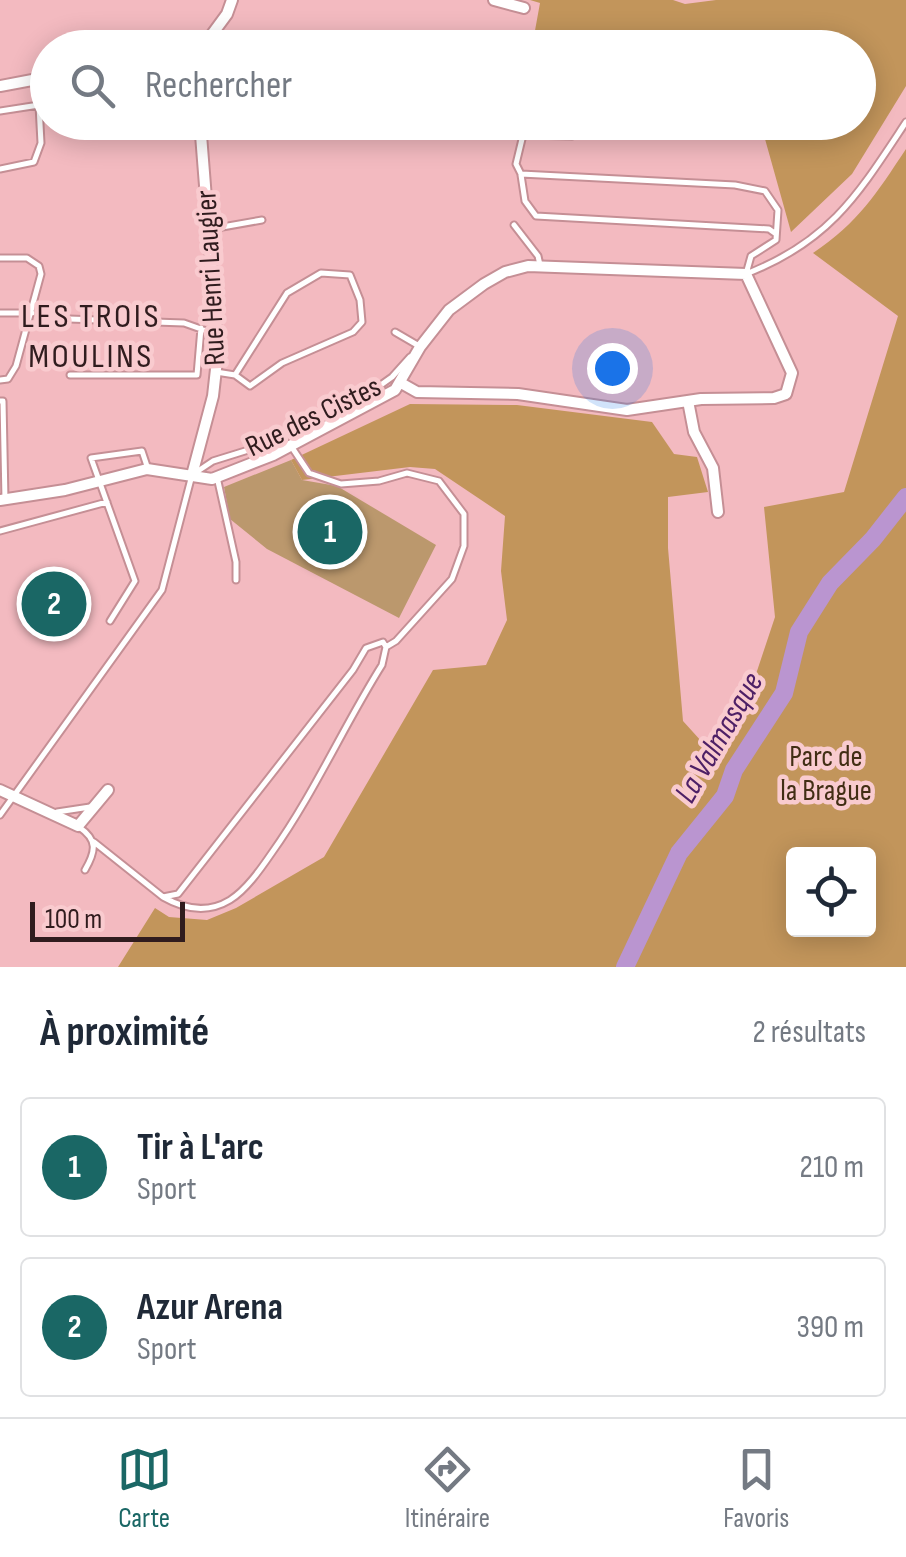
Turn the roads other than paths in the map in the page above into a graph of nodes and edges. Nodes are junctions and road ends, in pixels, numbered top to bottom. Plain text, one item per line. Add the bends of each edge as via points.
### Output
1 (232, 0) edge
2 (494, 0) edge
3 (524, 8) dead end
4 (216, 30) edge
5 (30, 80) edge
6 (0, 86) edge
7 (30, 106) edge
8 (0, 111) edge
9 (906, 122) edge
10 (42, 140) edge
11 (202, 140) edge
12 (521, 140) edge
13 (0, 169) edge
14 (521, 174) junction
15 (262, 220) dead end
16 (514, 225) dead end
17 (210, 229) junction
18 (776, 234) junction
19 (0, 258) edge
20 (540, 265) junction
21 (746, 274) junction
22 (0, 312) edge
23 (32, 312) junction
24 (70, 319) dead end
25 (201, 328) junction
26 (395, 332) dead end
27 (218, 334) junction
28 (420, 347) junction
29 (216, 372) junction
30 (70, 375) dead end
31 (235, 375) junction
32 (0, 380) edge
33 (401, 383) junction
34 (0, 401) edge
35 (688, 401) junction
36 (291, 446) junction
37 (147, 469) junction
38 (192, 475) junction
39 (218, 477) junction
40 (100, 482) junction
41 (2, 500) edge
42 (107, 502) junction
43 (718, 512) dead end
44 (0, 532) edge
45 (236, 580) dead end
46 (110, 621) dead end
47 (386, 646) junction
48 (0, 790) edge
49 (108, 790) dead end
50 (13, 795) junction
51 (93, 806) junction
52 (52, 812) junction
53 (0, 815) edge
54 (78, 826) junction
55 (94, 842) junction
56 (85, 870) dead end
57 (163, 898) junction

1 - 4 street
2 - 3 street
5 - 6 street
7 - 8 lane
9 - 21 lane via 838,218
10 - 13 lane via 34,162
11 - 17 street, Rue Henri Laugier
12 - 14 lane
14 - 18 lane via 525,202 536,216
14 - 18 lane via 765,191 778,210
15 - 17 lane
16 - 20 lane
17 - 27 street, Rue Henri Laugier
18 - 21 lane via 750,256
19 - 23 lane via 27,258 39,266
20 - 21 street, Rue des Cistes
20 - 28 street, Rue des Cistes via 505,272 464,298
21 - 35 street, Rue des Cistes via 790,367 790,388 774,398
22 - 23 lane
23 - 32 lane via 12,374
24 - 25 lane
25 - 27 lane
25 - 30 lane via 198,376
26 - 28 lane
27 - 29 street, Rue Henri Laugier
28 - 33 street, Rue des Cistes
28 - 38 lane, Rue des Cistes via 378,387
29 - 31 lane
29 - 38 street, Rue Henri Laugier
31 - 31 lane via 287,293 321,272 350,275 362,322 353,332 282,362 250,386
33 - 35 street, Rue des Cistes via 417,392 518,394 627,410
33 - 36 street, Rue des Cistes
34 - 41 lane
35 - 43 street via 694,432 713,468
36 - 39 street, Rue des Cistes
36 - 47 lane via 309,474 341,484 408,473 440,481 464,514 464,546 452,579
37 - 38 street
37 - 40 street
37 - 40 lane via 142,450 92,458
38 - 39 street, Rue des Cistes
38 - 50 lane via 162,590
39 - 45 lane
40 - 41 street
40 - 42 lane
42 - 44 lane
42 - 46 lane via 135,580
47 - 57 lane via 374,642 366,648 204,863 178,894
47 - 57 lane via 382,665 300,814 258,873 230,900 207,908 183,908
48 - 50 street
49 - 51 street
50 - 52 street
50 - 53 lane
51 - 52 lane
51 - 54 street
52 - 54 street
54 - 55 lane
55 - 56 lane
55 - 57 lane

